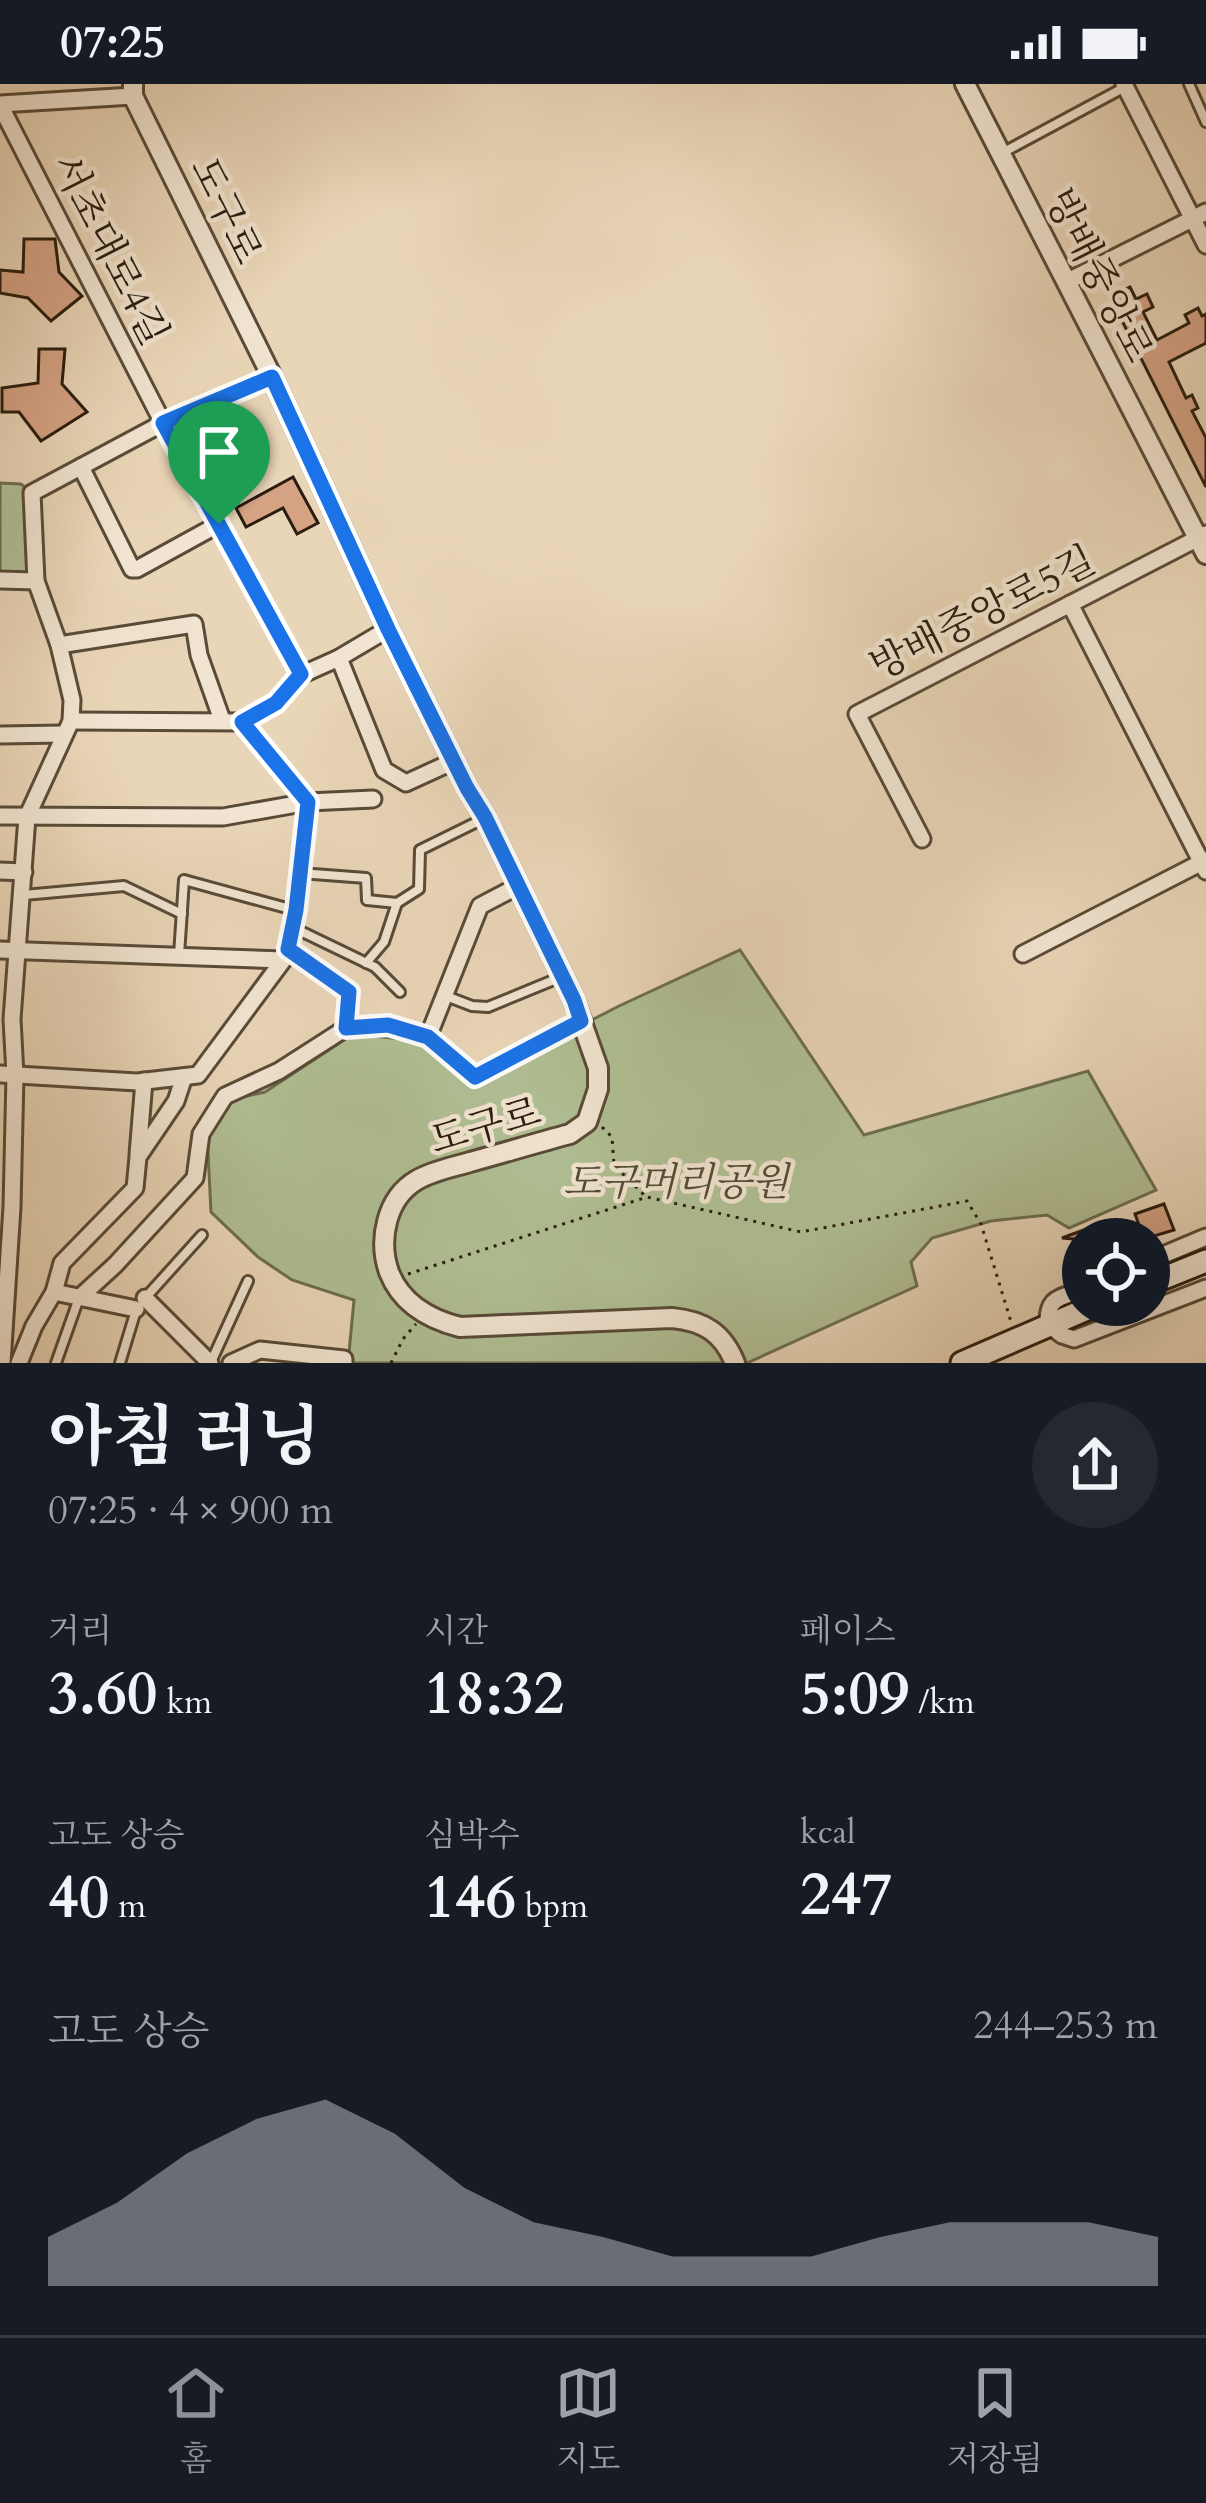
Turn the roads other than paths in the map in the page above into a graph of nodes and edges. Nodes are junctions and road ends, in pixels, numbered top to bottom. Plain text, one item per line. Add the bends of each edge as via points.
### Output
1 (964, 84) edge
2 (1189, 84) edge
3 (1124, 85) edge
4 (133, 90) edge
5 (26, 93) edge
6 (1206, 93) edge
7 (1195, 97) junction
8 (0, 105) edge
9 (1206, 122) edge
10 (1000, 154) junction
11 (1199, 216) edge
12 (1206, 245) edge
13 (1066, 282) junction
14 (272, 377) junction
15 (163, 423) junction
16 (81, 467) junction
17 (219, 524) junction
18 (1203, 542) edge
19 (0, 580) edge
20 (36, 581) junction
21 (1070, 604) junction
22 (388, 629) junction
23 (59, 645) junction
24 (339, 658) junction
25 (301, 674) junction
26 (222, 720) junction
27 (242, 722) junction
28 (67, 728) junction
29 (0, 735) edge
30 (454, 760) junction
31 (373, 799) dead end
32 (308, 802) junction
33 (0, 816) edge
34 (26, 817) junction
35 (485, 817) junction
36 (922, 838) dead end
37 (1204, 864) edge
38 (0, 871) edge
39 (24, 872) junction
40 (298, 873) junction
41 (518, 886) junction
42 (22, 895) junction
43 (397, 903) junction
44 (182, 914) junction
45 (293, 918) junction
46 (9, 950) edge
47 (1023, 954) dead end
48 (285, 955) junction
49 (179, 957) junction
50 (366, 962) junction
51 (562, 976) junction
52 (400, 992) dead end
53 (445, 995) junction
54 (581, 1021) junction
55 (346, 1028) junction
56 (428, 1037) junction
57 (8, 1075) edge
58 (184, 1077) junction
59 (143, 1081) junction
60 (138, 1157) junction
61 (6, 1207) edge
62 (202, 1235) dead end
63 (1206, 1237) edge
64 (1170, 1252) edge
65 (1206, 1261) edge
66 (1170, 1276) edge
67 (248, 1281) dead end
68 (1206, 1288) edge
69 (54, 1292) junction
70 (79, 1298) junction
71 (1062, 1299) edge
72 (141, 1304) junction
73 (1062, 1318) edge
74 (1048, 1324) junction
75 (2, 1339) edge
76 (344, 1361) edge
77 (2, 1363) edge
78 (19, 1363) edge
79 (56, 1363) edge
80 (120, 1363) edge
81 (210, 1363) edge
82 (231, 1363) edge
83 (735, 1363) edge
84 (962, 1363) edge

1 - 10 street, 방배중앙로
2 - 7 lane
3 - 10 lane
3 - 11 street
4 - 5 street
4 - 14 street, 도구로
5 - 8 street
6 - 7 lane
7 - 9 lane
8 - 15 street, 서초대로4길
10 - 13 street, 방배중앙로
11 - 12 street
11 - 13 street
13 - 18 street, 방배중앙로
14 - 15 street
14 - 22 street, 도구로
15 - 16 street
15 - 17 street, 서초대로4길
16 - 17 street via 132,569
16 - 20 street via 32,493
17 - 25 street, 서초대로4길
18 - 21 street, 방배중앙로5길
19 - 20 street
20 - 23 street
21 - 36 street, 방배중앙로5길 via 857,714
21 - 37 street
22 - 24 street
22 - 30 street, 도구로
23 - 26 street via 194,624
23 - 28 street via 71,700
24 - 25 street
24 - 30 street via 384,770 406,783
25 - 27 street via 276,703
26 - 27 street
26 - 28 street
27 - 32 street
28 - 29 street
28 - 34 street
30 - 35 street, 도구로
31 - 32 street
32 - 34 street via 223,817
32 - 40 street
33 - 34 street
34 - 39 street
35 - 41 street, 도구로
35 - 43 lane via 420,850 418,889
37 - 47 street
38 - 39 street
39 - 42 street
40 - 43 lane via 366,878 367,899
40 - 45 street
41 - 51 street, 도구로
41 - 53 street via 481,906
42 - 44 lane via 124,886
42 - 46 street
43 - 50 lane via 384,942
44 - 45 lane via 184,880
44 - 49 lane
45 - 48 street
45 - 50 lane
46 - 49 street
46 - 57 street
48 - 49 street
48 - 55 street via 349,992
48 - 58 street via 198,1076
50 - 52 lane
51 - 53 lane via 488,1007
51 - 54 street, 도구로
53 - 56 street
54 - 56 street via 475,1077
54 - 83 street, 도구로 via 598,1068 587,1122 406,1188 384,1235 393,1281 410,1303 460,1327 690,1320 718,1334
55 - 56 street via 388,1025
55 - 70 street via 225,1096 201,1134 195,1178
57 - 59 street
57 - 61 street
58 - 59 street
58 - 60 street
59 - 60 street
60 - 69 street via 135,1187 62,1263
61 - 75 street
62 - 72 lane
63 - 64 street
65 - 66 main road
67 - 81 lane
68 - 74 street via 1074,1339
69 - 70 street
69 - 78 street
70 - 72 street
70 - 79 lane
71 - 74 street via 1049,1305
72 - 80 lane
72 - 81 street
73 - 74 main road
74 - 84 main road
75 - 77 street
76 - 82 street via 260,1350

